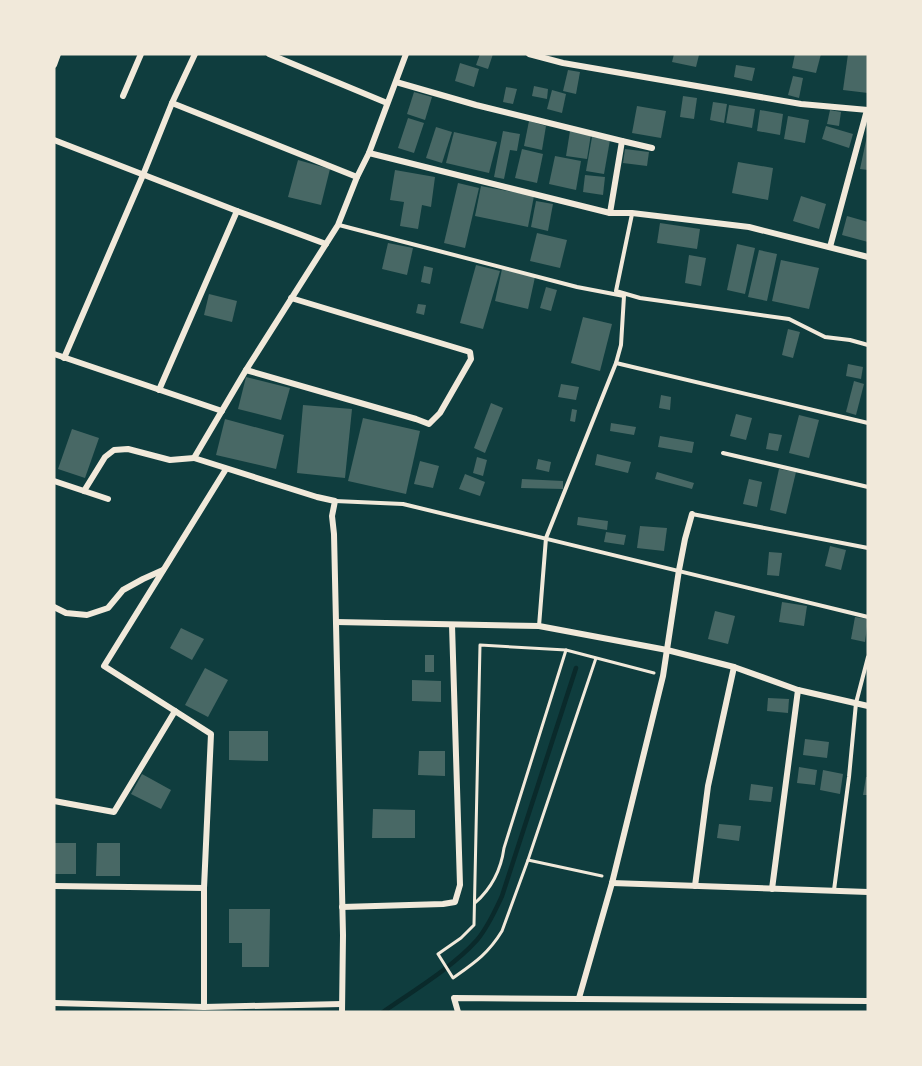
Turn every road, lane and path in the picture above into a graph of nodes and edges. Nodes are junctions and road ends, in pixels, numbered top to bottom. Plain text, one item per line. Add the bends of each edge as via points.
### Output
1 (58, 54) edge
2 (141, 54) edge
3 (195, 54) edge
4 (268, 54) edge
5 (406, 54) edge
6 (528, 54) edge
7 (54, 65) edge
8 (396, 82) junction
9 (123, 96) dead end
10 (172, 103) junction
11 (387, 103) junction
12 (868, 110) edge
13 (54, 140) edge
14 (622, 141) junction
15 (652, 148) dead end
16 (369, 153) junction
17 (143, 175) junction
18 (357, 177) junction
19 (237, 211) junction
20 (610, 213) junction
21 (632, 213) junction
22 (338, 225) junction
23 (326, 244) junction
24 (830, 247) junction
25 (868, 257) edge
26 (616, 291) junction
27 (624, 296) junction
28 (291, 298) junction
29 (868, 345) edge
30 (54, 354) edge
31 (64, 358) junction
32 (616, 363) junction
33 (246, 370) junction
34 (159, 390) junction
35 (222, 411) junction
36 (868, 423) edge
37 (723, 453) dead end
38 (194, 458) junction
39 (226, 468) junction
40 (54, 481) edge
41 (868, 487) edge
42 (84, 491) junction
43 (108, 499) dead end
44 (335, 501) junction
45 (692, 514) joint
46 (546, 538) junction
47 (868, 548) edge
48 (164, 570) junction
49 (679, 570) junction
50 (54, 607) edge
51 (868, 617) edge
52 (336, 622) junction
53 (452, 625) junction
54 (539, 627) junction
55 (566, 650) junction
56 (667, 650) junction
57 (868, 657) edge
58 (596, 658) junction
59 (734, 666) junction
60 (663, 676) junction
61 (798, 690) junction
62 (856, 703) junction
63 (868, 706) edge
64 (175, 711) junction
65 (54, 801) edge
66 (528, 860) junction
67 (612, 880) junction
68 (54, 886) edge
69 (695, 886) junction
70 (204, 888) junction
71 (772, 889) junction
72 (833, 891) junction
73 (868, 892) edge
74 (474, 904) junction
75 (342, 907) junction
76 (579, 998) junction
77 (868, 1001) edge
78 (54, 1003) edge
79 (342, 1004) junction
80 (204, 1007) junction
81 (342, 1012) edge
82 (458, 1012) edge

1 - 7 street
2 - 9 street
3 - 10 street
4 - 11 street
5 - 8 street
6 - 12 street via 801,104
8 - 11 street
8 - 14 street
10 - 17 street
10 - 18 street
11 - 16 street
12 - 24 street
13 - 17 street
14 - 15 street
14 - 20 street
16 - 18 street
16 - 20 street
17 - 19 street
17 - 31 street
18 - 22 street
19 - 23 street
19 - 34 street
20 - 21 street
21 - 24 street via 749,227
21 - 26 lane
22 - 23 street
22 - 27 lane
23 - 28 street
24 - 25 street
26 - 27 lane
26 - 29 lane via 640,298 789,319 825,337
27 - 32 lane
28 - 33 street
28 - 33 street via 470,352 471,359 440,413 429,424
30 - 31 street
31 - 34 street
32 - 36 lane
32 - 46 lane
33 - 35 street
34 - 35 street
35 - 38 street
37 - 41 lane
38 - 39 street
38 - 42 street via 170,460 128,449 114,450 105,457
39 - 44 street
39 - 48 street
40 - 42 street
42 - 43 street
44 - 46 lane via 403,504
44 - 52 street via 332,516
45 - 47 lane
45 - 49 street
46 - 49 lane
46 - 54 lane
48 - 50 street via 123,590 108,609 87,615 66,613
48 - 64 street via 104,666
49 - 51 lane
49 - 56 street
52 - 53 street
52 - 75 street
53 - 54 street
53 - 75 street via 460,885 455,902
54 - 56 street
55 - 58 path
55 - 74 path via 500,869
55 - 74 path via 480,645
56 - 59 street
56 - 60 street
57 - 62 lane
58 - 60 path
58 - 66 path
59 - 61 street
59 - 69 street via 708,786
60 - 67 street
61 - 62 street
61 - 71 street
62 - 63 street
62 - 72 lane
64 - 65 street via 114,812
64 - 70 street via 212,734
66 - 67 path
66 - 74 path via 495,942 481,958 453,978 438,954 474,926
67 - 69 street
67 - 76 street
68 - 70 street
69 - 71 street
70 - 80 street
71 - 72 street
72 - 73 street
75 - 79 street
76 - 77 street
76 - 82 street via 454,998
78 - 80 street
79 - 80 street
79 - 81 street

